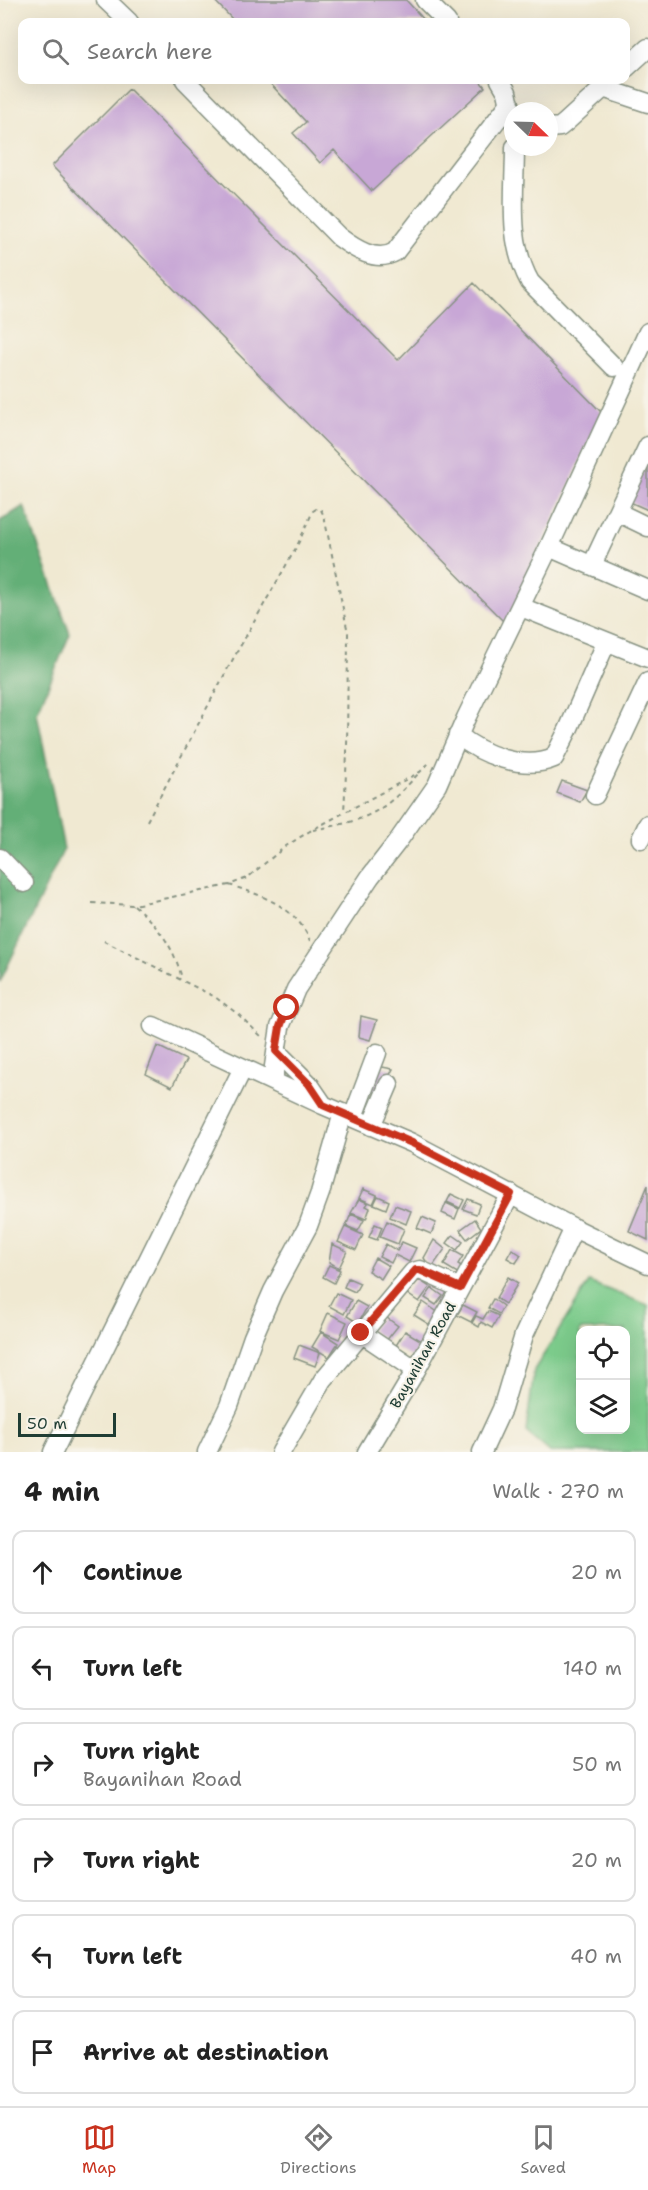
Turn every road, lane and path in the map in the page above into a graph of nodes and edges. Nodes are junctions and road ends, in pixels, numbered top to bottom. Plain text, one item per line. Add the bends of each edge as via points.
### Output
1 (106, 0) edge
2 (425, 0) edge
3 (125, 18) edge
4 (443, 18) edge
5 (648, 48) edge
6 (630, 64) edge
7 (189, 84) edge
8 (502, 84) edge
9 (608, 84) edge
10 (509, 102) edge
11 (648, 103) edge
12 (504, 121) edge
13 (558, 127) edge
14 (514, 156) edge
15 (648, 332) edge
16 (614, 367) dead end
17 (646, 455) edge
18 (617, 512) junction
19 (648, 527) edge
20 (549, 547) junction
21 (592, 565) junction
22 (648, 590) edge
23 (521, 606) junction
24 (606, 643) junction
25 (648, 658) edge
26 (648, 682) edge
27 (458, 735) junction
28 (431, 761) dead end
29 (420, 772) junction
30 (595, 795) dead end
31 (344, 812) junction
32 (147, 821) dead end
33 (310, 831) junction
34 (0, 858) edge
35 (24, 883) dead end
36 (229, 885) junction
37 (92, 903) dead end
38 (134, 905) junction
39 (104, 941) dead end
40 (312, 964) junction
41 (182, 979) junction
42 (153, 1026) dead end
43 (276, 1051) junction
44 (377, 1053) dead end
45 (243, 1068) junction
46 (274, 1082) junction
47 (389, 1084) dead end
48 (323, 1105) junction
49 (348, 1115) junction
50 (371, 1126) junction
51 (511, 1194) junction
52 (574, 1228) junction
53 (648, 1264) edge
54 (460, 1288) junction
55 (361, 1333) junction
56 (416, 1370) junction
57 (52, 1452) edge
58 (207, 1452) edge
59 (281, 1452) edge
60 (367, 1452) edge
61 (482, 1452) edge

1 - 3 street
2 - 4 street
5 - 6 street
7 - 12 street via 339,237 381,257 395,252
8 - 10 street
9 - 11 street
9 - 13 street
14 - 16 street via 516,249 522,267 530,282
15 - 20 street
17 - 18 street
18 - 19 street
18 - 21 street
20 - 21 street
20 - 23 street
21 - 22 street
23 - 24 street
23 - 27 street
24 - 25 street
24 - 27 street via 554,758 525,762 505,759 472,746
26 - 30 street
27 - 40 street via 448,764 426,803
28 - 29 path
29 - 31 path
29 - 33 path via 373,814
31 - 32 path via 348,633 324,516 316,509
31 - 33 path
33 - 36 path via 247,878
34 - 35 street
36 - 38 path
36 - 40 path via 255,893 293,915 310,940
37 - 38 path
38 - 41 path via 168,943
39 - 41 path
40 - 43 street via 287,1008
41 - 43 path via 223,1003
42 - 45 street
43 - 46 street
43 - 48 street via 309,1084
44 - 49 street
45 - 46 street
45 - 57 street
46 - 48 street
47 - 50 street
48 - 49 street
49 - 50 street
49 - 58 street via 316,1204 273,1291
50 - 51 street
51 - 52 street
51 - 54 street, Bayanihan Road
52 - 53 street
52 - 61 street via 524,1335 502,1409
54 - 55 street via 416,1270
54 - 56 street, Bayanihan Road
55 - 56 street
55 - 59 street via 322,1380
56 - 60 street, Bayanihan Road

